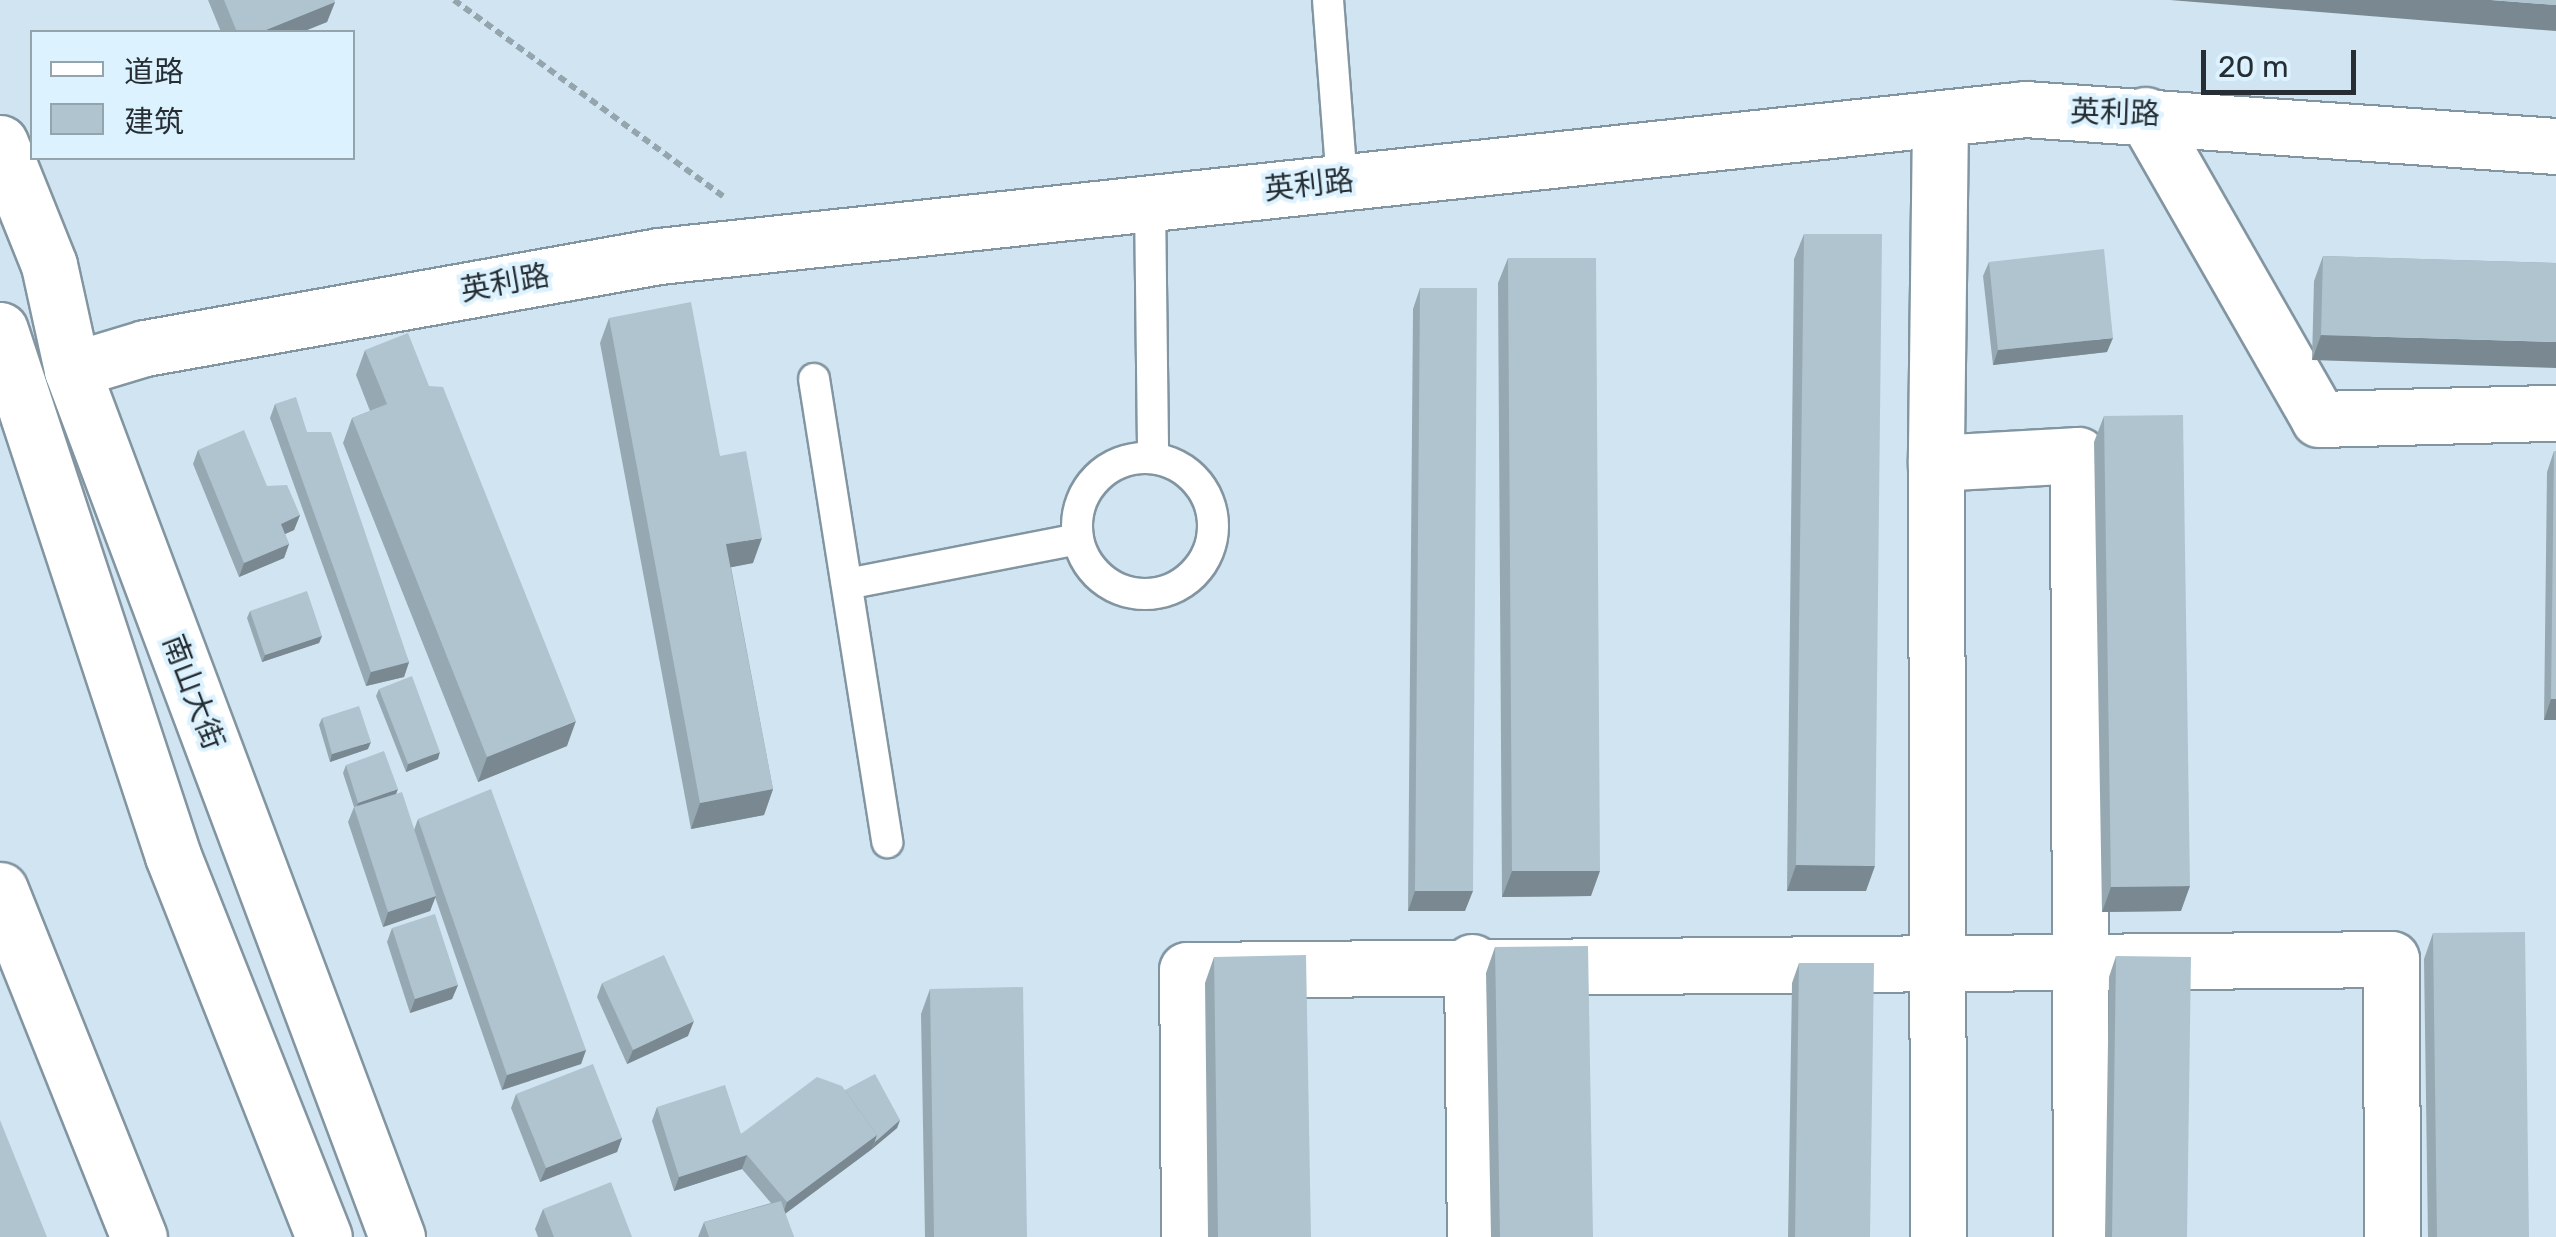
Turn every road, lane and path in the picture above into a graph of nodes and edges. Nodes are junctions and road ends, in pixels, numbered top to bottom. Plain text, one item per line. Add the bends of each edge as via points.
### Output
1 (454, 0) edge
2 (1328, 0) edge
3 (2145, 114) junction
4 (1940, 120) junction
5 (0, 144) edge
6 (2556, 146) edge
7 (1342, 181) junction
8 (1150, 201) junction
9 (788, 246) junction
10 (5, 359) edge
11 (72, 370) junction
12 (814, 379) dead end
13 (2556, 413) edge
14 (1154, 458) junction
15 (1936, 463) junction
16 (1078, 539) junction
17 (847, 584) junction
18 (887, 842) dead end
19 (0, 890) edge
20 (1938, 960) junction
21 (2080, 960) junction
22 (1472, 962) junction
23 (140, 1237) edge
24 (324, 1237) edge
25 (397, 1237) edge
26 (1189, 1237) edge
27 (1474, 1237) edge
28 (1938, 1237) edge
29 (2081, 1237) edge
30 (2392, 1237) edge

1 - 9 path
2 - 7 lane
3 - 4 street, 英利路 via 2025,110
3 - 6 street, 英利路
3 - 13 street via 2319,419
4 - 7 street, 英利路
4 - 15 street
5 - 11 street, 南山大街 via 48,265
7 - 8 street, 英利路
8 - 9 street, 英利路
8 - 14 lane
9 - 11 street, 英利路 via 640,259 145,348
10 - 11 street, 英利路
10 - 24 street via 173,856
11 - 25 street, 南山大街
12 - 17 lane
14 - 16 lane via 1122,462 1095,479 1079,508
14 - 16 lane via 1181,467 1208,502 1211,545 1197,571 1174,589 1116,588 1090,568
15 - 20 street
15 - 21 street via 2078,455
16 - 17 lane
17 - 18 lane
19 - 23 street
20 - 21 street
20 - 22 street
20 - 28 street
21 - 29 street
21 - 30 street via 2391,960
22 - 26 street via 1187,970
22 - 27 street

